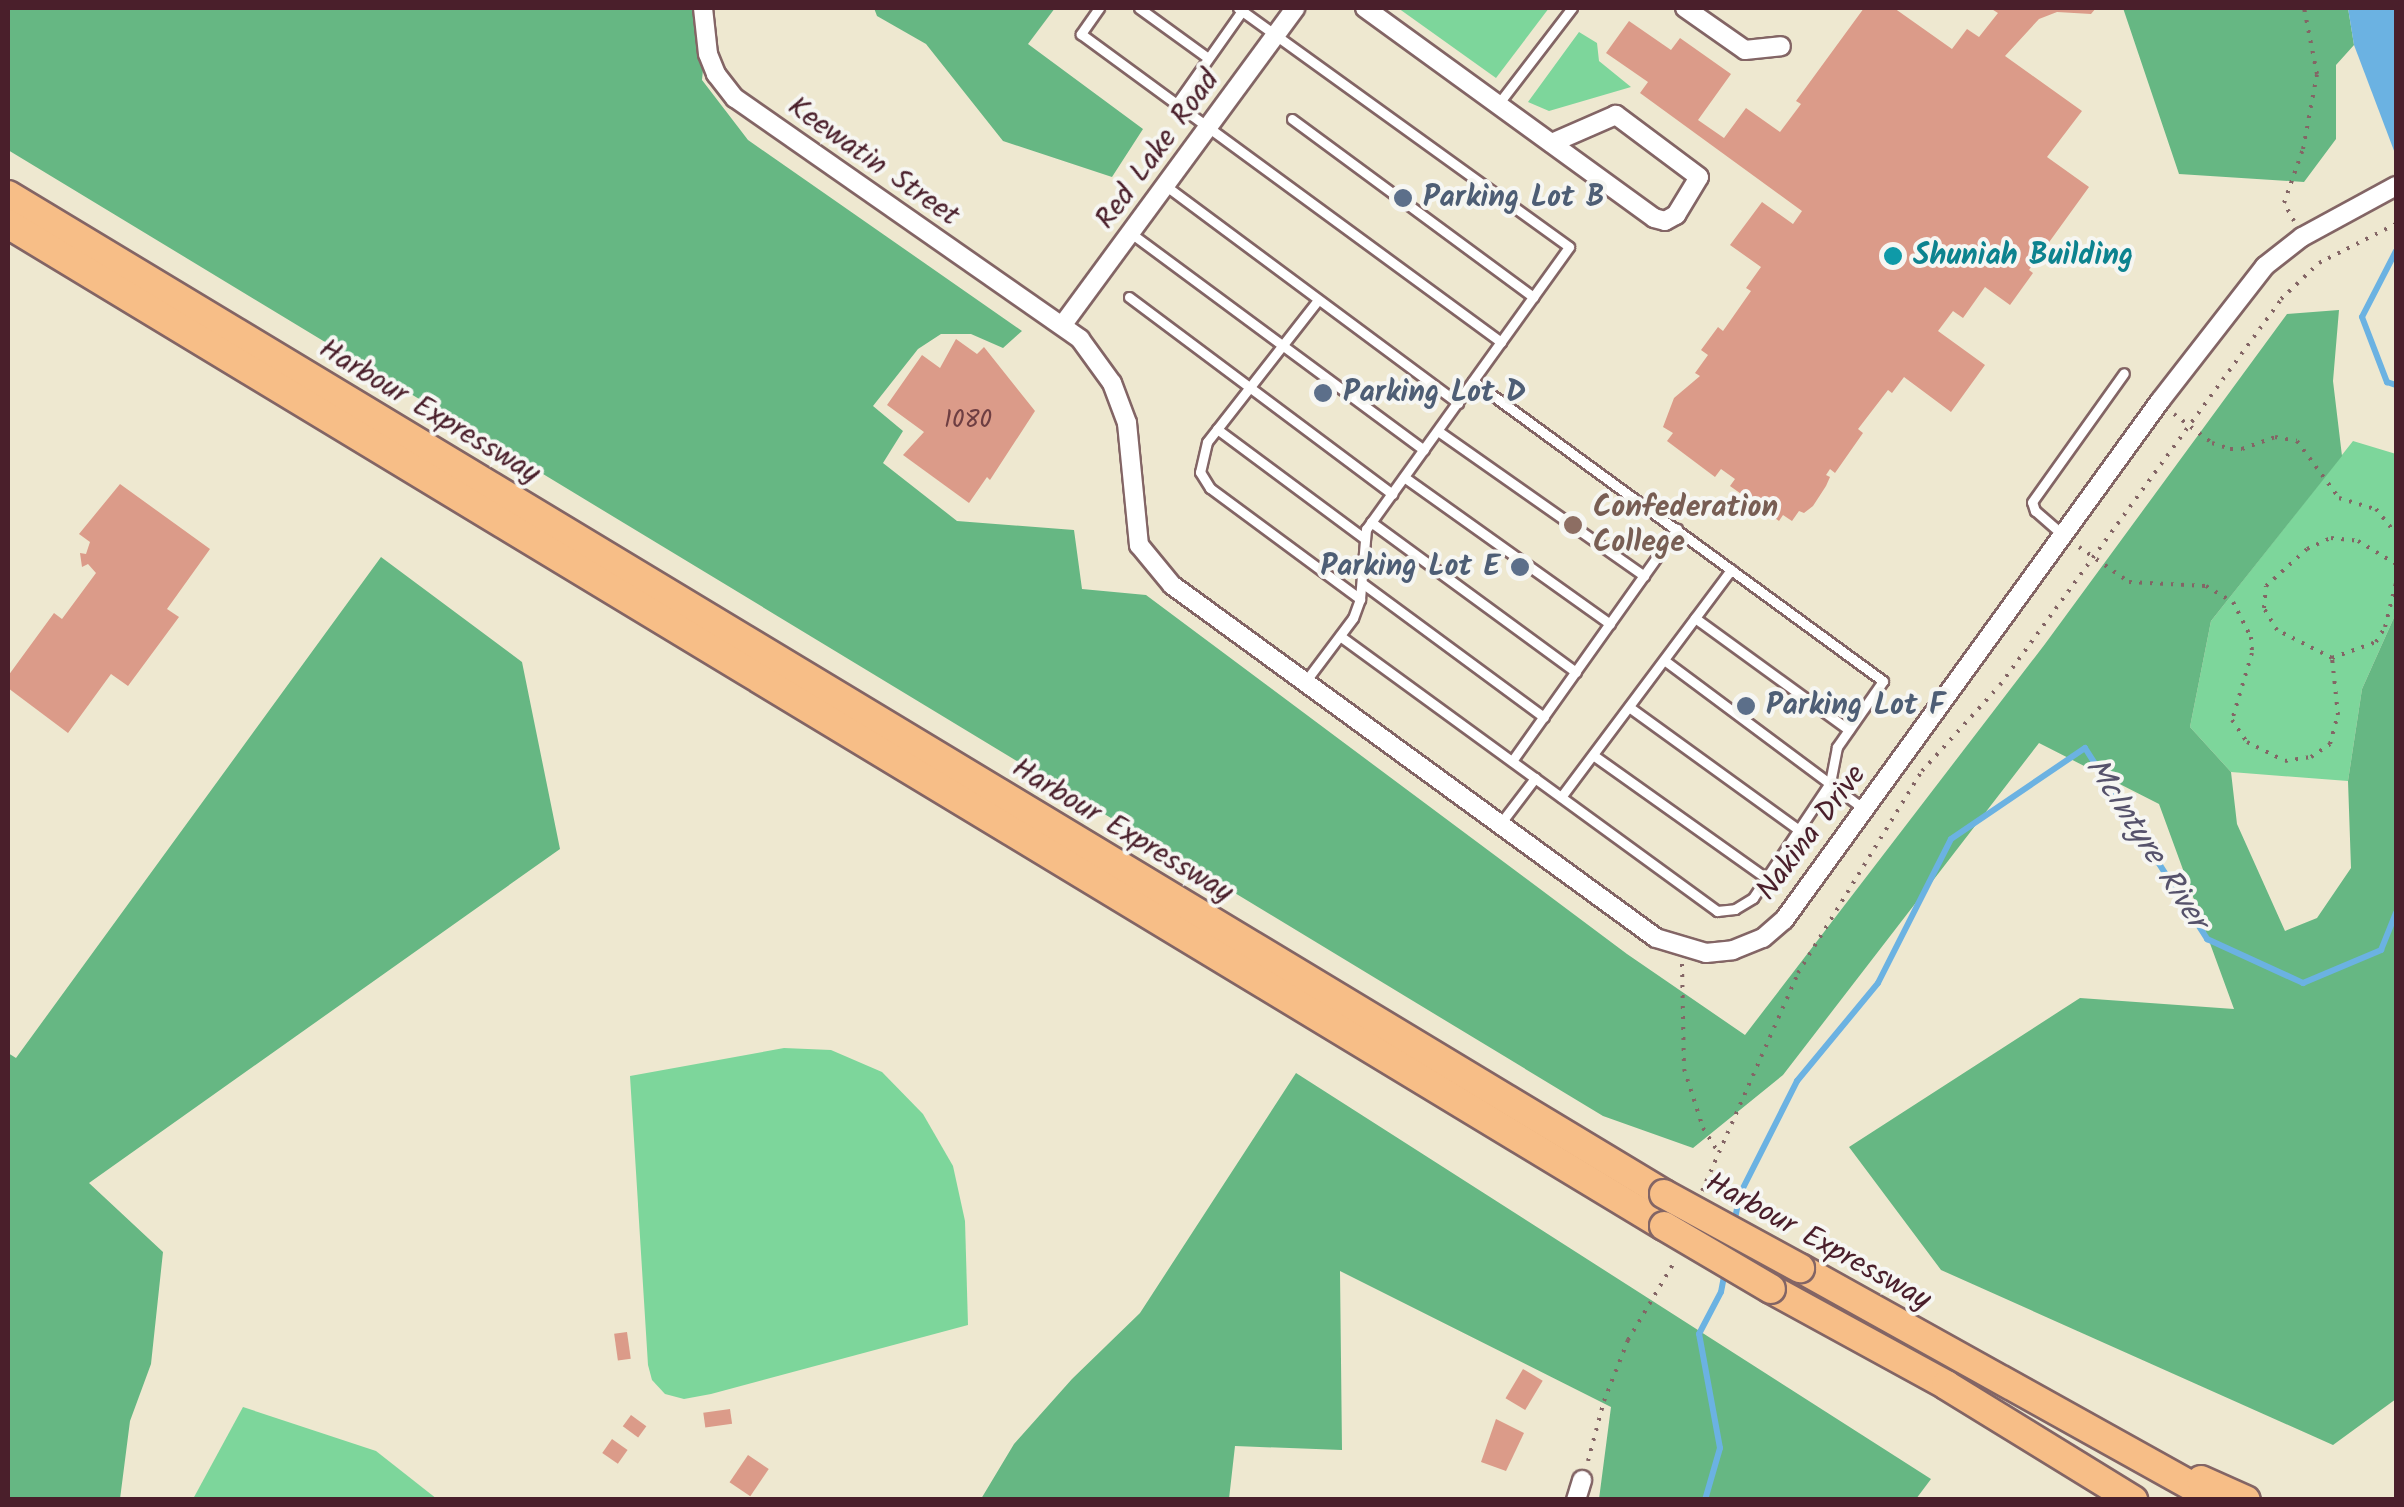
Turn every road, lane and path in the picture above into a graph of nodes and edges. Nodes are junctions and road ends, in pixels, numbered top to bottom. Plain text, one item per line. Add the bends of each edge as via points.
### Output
1 (703, 8) edge
2 (1099, 8) edge
3 (1140, 8) edge
4 (1295, 8) edge
5 (1364, 8) edge
6 (1572, 8) edge
7 (1685, 8) edge
8 (2304, 8) edge
9 (1240, 9) edge
10 (1275, 35) junction
11 (1781, 46) dead end
12 (1208, 58) junction
13 (1177, 103) junction
14 (1499, 104) junction
15 (1292, 119) dead end
16 (1209, 126) junction
17 (1552, 143) junction
18 (1166, 186) junction
19 (2396, 186) edge
20 (8, 195) edge
21 (8, 224) edge
22 (2396, 224) edge
23 (1132, 234) junction
24 (2302, 237) junction
25 (2319, 263) junction
26 (1128, 297) dead end
27 (1533, 297) junction
28 (1318, 300) junction
29 (1064, 323) junction
30 (1501, 342) junction
31 (1283, 346) junction
32 (2124, 373) dead end
33 (1474, 382) junction
34 (1251, 388) junction
35 (2160, 401) junction
36 (1458, 403) junction
37 (2188, 426) junction
38 (1217, 430) junction
39 (1438, 430) junction
40 (1424, 450) junction
41 (1404, 477) junction
42 (1392, 494) junction
43 (1372, 522) junction
44 (1677, 529) junction
45 (2396, 534) edge
46 (2063, 536) junction
47 (1364, 538) junction
48 (2092, 558) junction
49 (2396, 564) edge
50 (1732, 570) junction
51 (1644, 576) junction
52 (1362, 583) junction
53 (2396, 583) edge
54 (1360, 599) junction
55 (1696, 618) junction
56 (1610, 624) junction
57 (1340, 636) junction
58 (2332, 658) junction
59 (1664, 660) junction
60 (1576, 672) junction
61 (1304, 682) junction
62 (1629, 707) junction
63 (1544, 717) junction
64 (1849, 730) junction
65 (1593, 755) junction
66 (1512, 761) junction
67 (1535, 778) junction
68 (1830, 784) junction
69 (1561, 798) junction
70 (1865, 810) junction
71 (1500, 824) junction
72 (1799, 830) junction
73 (1766, 878) junction
74 (1683, 949) junction
75 (1718, 1152) junction
76 (1700, 1197) dead end
77 (1678, 1252) dead end
78 (2101, 1436) junction
79 (1582, 1480) joint
80 (1576, 1500) edge
81 (2133, 1500) edge
82 (2216, 1500) edge
83 (2246, 1500) edge

1 - 29 street, Keewatin Street via 708,54 735,98
2 - 13 lane via 1081,34
3 - 12 lane
4 - 10 street, Red Lake Road
5 - 14 street
6 - 14 lane
7 - 11 street via 1745,50
8 - 24 path via 2317,74 2304,149 2284,203
9 - 10 lane
9 - 12 lane
10 - 16 street, Red Lake Road
10 - 27 lane via 1569,247
12 - 13 lane
13 - 16 lane
14 - 17 street
15 - 27 lane
16 - 18 street, Red Lake Road
16 - 30 lane
17 - 17 street via 1664,221 1676,216 1699,176 1616,115
18 - 23 street, Red Lake Road
18 - 28 lane
19 - 24 street, Nakina Drive
20 - 78 main road, Harbour Expressway, bridge via 1664,1194
21 - 81 main road, Harbour Expressway, bridge via 1664,1226
22 - 25 path
23 - 29 street, Red Lake Road
23 - 31 lane
24 - 25 path
24 - 35 street, Nakina Drive via 2264,266
25 - 37 path via 2281,299
26 - 34 lane
27 - 30 lane
28 - 31 lane
28 - 36 lane
29 - 61 street, Nakina Drive via 1120,402 1138,545 1152,567
30 - 33 lane
31 - 34 lane
31 - 40 lane
32 - 46 lane via 2032,502
33 - 36 lane
33 - 44 lane
34 - 38 lane
34 - 42 lane
35 - 37 path
35 - 46 street, Nakina Drive
36 - 39 lane
37 - 45 path via 2230,449 2275,437 2297,441 2340,498 2376,509
37 - 48 path
38 - 47 lane
38 - 54 lane via 1200,457 1204,484
39 - 40 lane
39 - 51 lane
40 - 41 lane
41 - 42 lane
41 - 56 lane
42 - 43 lane
43 - 47 lane
43 - 60 lane
44 - 50 lane
44 - 51 lane
46 - 48 path
46 - 70 street, Nakina Drive
47 - 52 lane
48 - 58 path via 2129,582 2206,586 2233,602 2252,653 2232,720 2268,756 2300,760 2330,744 2338,714
48 - 75 path via 2000,685 1922,772 1798,973
49 - 58 path via 2358,540 2330,538 2266,586 2264,608 2277,630
50 - 55 lane
50 - 64 lane via 1883,682
51 - 56 lane
52 - 54 lane
52 - 63 lane
53 - 58 path via 2376,642
54 - 57 lane
55 - 59 lane
55 - 64 lane
56 - 60 lane
57 - 61 lane
57 - 66 lane
59 - 62 lane
59 - 68 lane
60 - 63 lane
61 - 71 street, Nakina Drive
62 - 65 lane
62 - 72 lane
63 - 66 lane
64 - 68 lane via 1837,746
65 - 69 lane
65 - 73 lane
66 - 67 lane
67 - 69 lane
67 - 71 lane
68 - 70 lane
68 - 72 lane
69 - 73 lane via 1708,908 1727,912 1743,906
70 - 74 street, Nakina Drive via 1784,920 1762,938 1733,950
71 - 74 street, Nakina Drive via 1656,938
72 - 73 lane
74 - 75 path via 1684,1069
75 - 76 path
77 - 79 path via 1628,1340
78 - 82 main road, Harbour Expressway
78 - 83 main road
79 - 80 street

